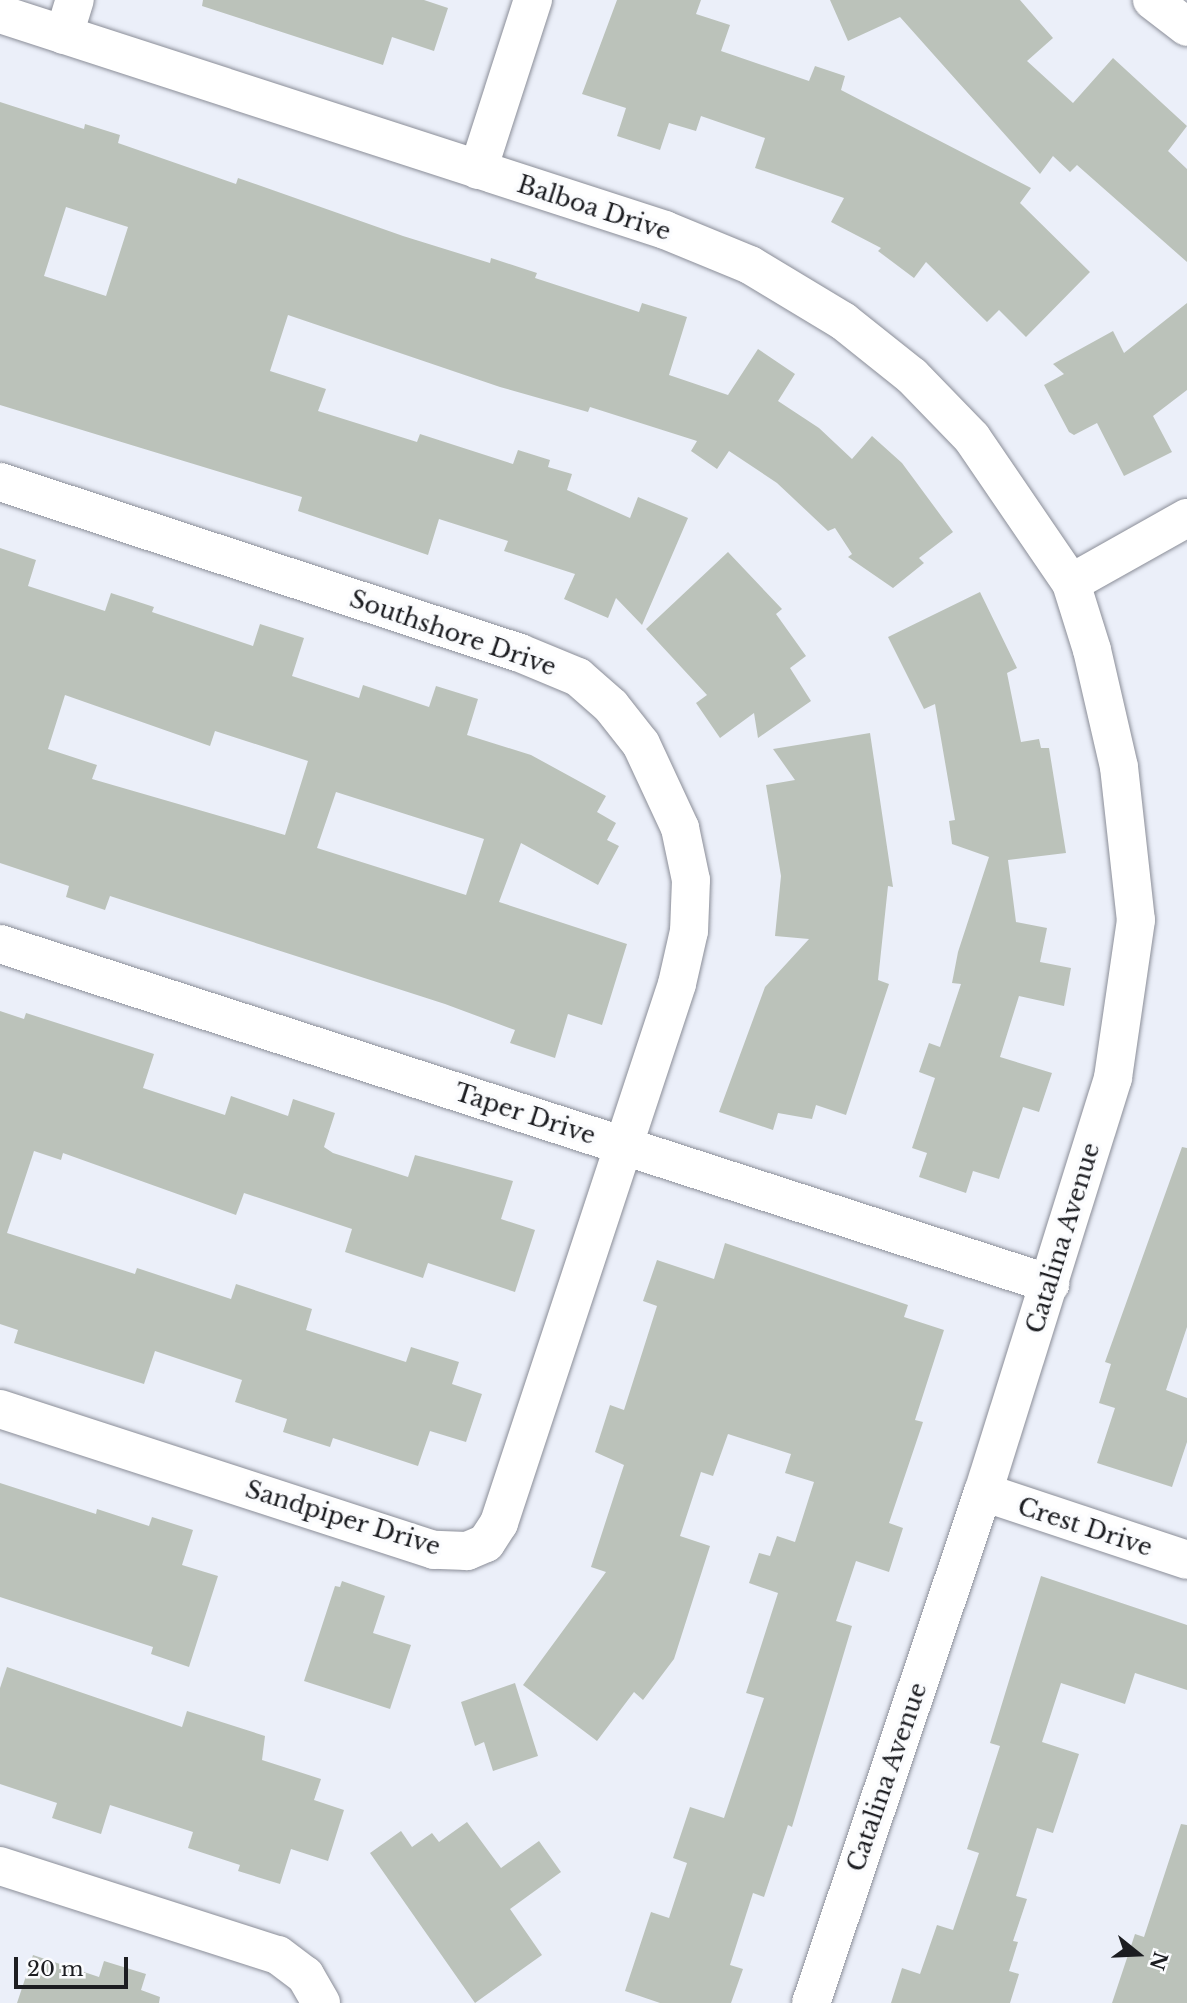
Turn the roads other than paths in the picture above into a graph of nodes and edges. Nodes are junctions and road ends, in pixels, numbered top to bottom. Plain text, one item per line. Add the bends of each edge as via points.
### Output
1 (533, 0) edge
2 (1152, 0) edge
3 (0, 14) edge
4 (70, 18) edge
5 (1187, 27) edge
6 (478, 170) junction
7 (0, 482) edge
8 (1187, 518) edge
9 (1071, 583) junction
10 (0, 944) edge
11 (626, 1146) junction
12 (1050, 1284) junction
13 (0, 1409) edge
14 (982, 1492) junction
15 (1187, 1560) edge
16 (0, 1866) edge
17 (321, 2003) edge
18 (811, 2003) edge

1 - 6 street
2 - 5 street
3 - 4 street, Balboa Drive
4 - 6 street, Balboa Drive
6 - 9 street, Balboa Drive via 665,230 737,260 843,321 912,376 972,438
7 - 11 street, Southshore Drive via 520,653 578,677 611,706 641,744 661,784 680,828 691,880 689,931 677,984
8 - 9 street
9 - 12 street, Catalina Avenue via 1119,767 1136,920 1113,1079
10 - 11 street, Taper Drive
11 - 12 street, Taper Drive
11 - 13 street, Sandpiper Drive via 499,1523 486,1543 467,1551 434,1550
12 - 14 street, Catalina Avenue
14 - 15 street, Crest Drive
14 - 18 street, Catalina Avenue
16 - 17 street via 278,1955 305,1975

